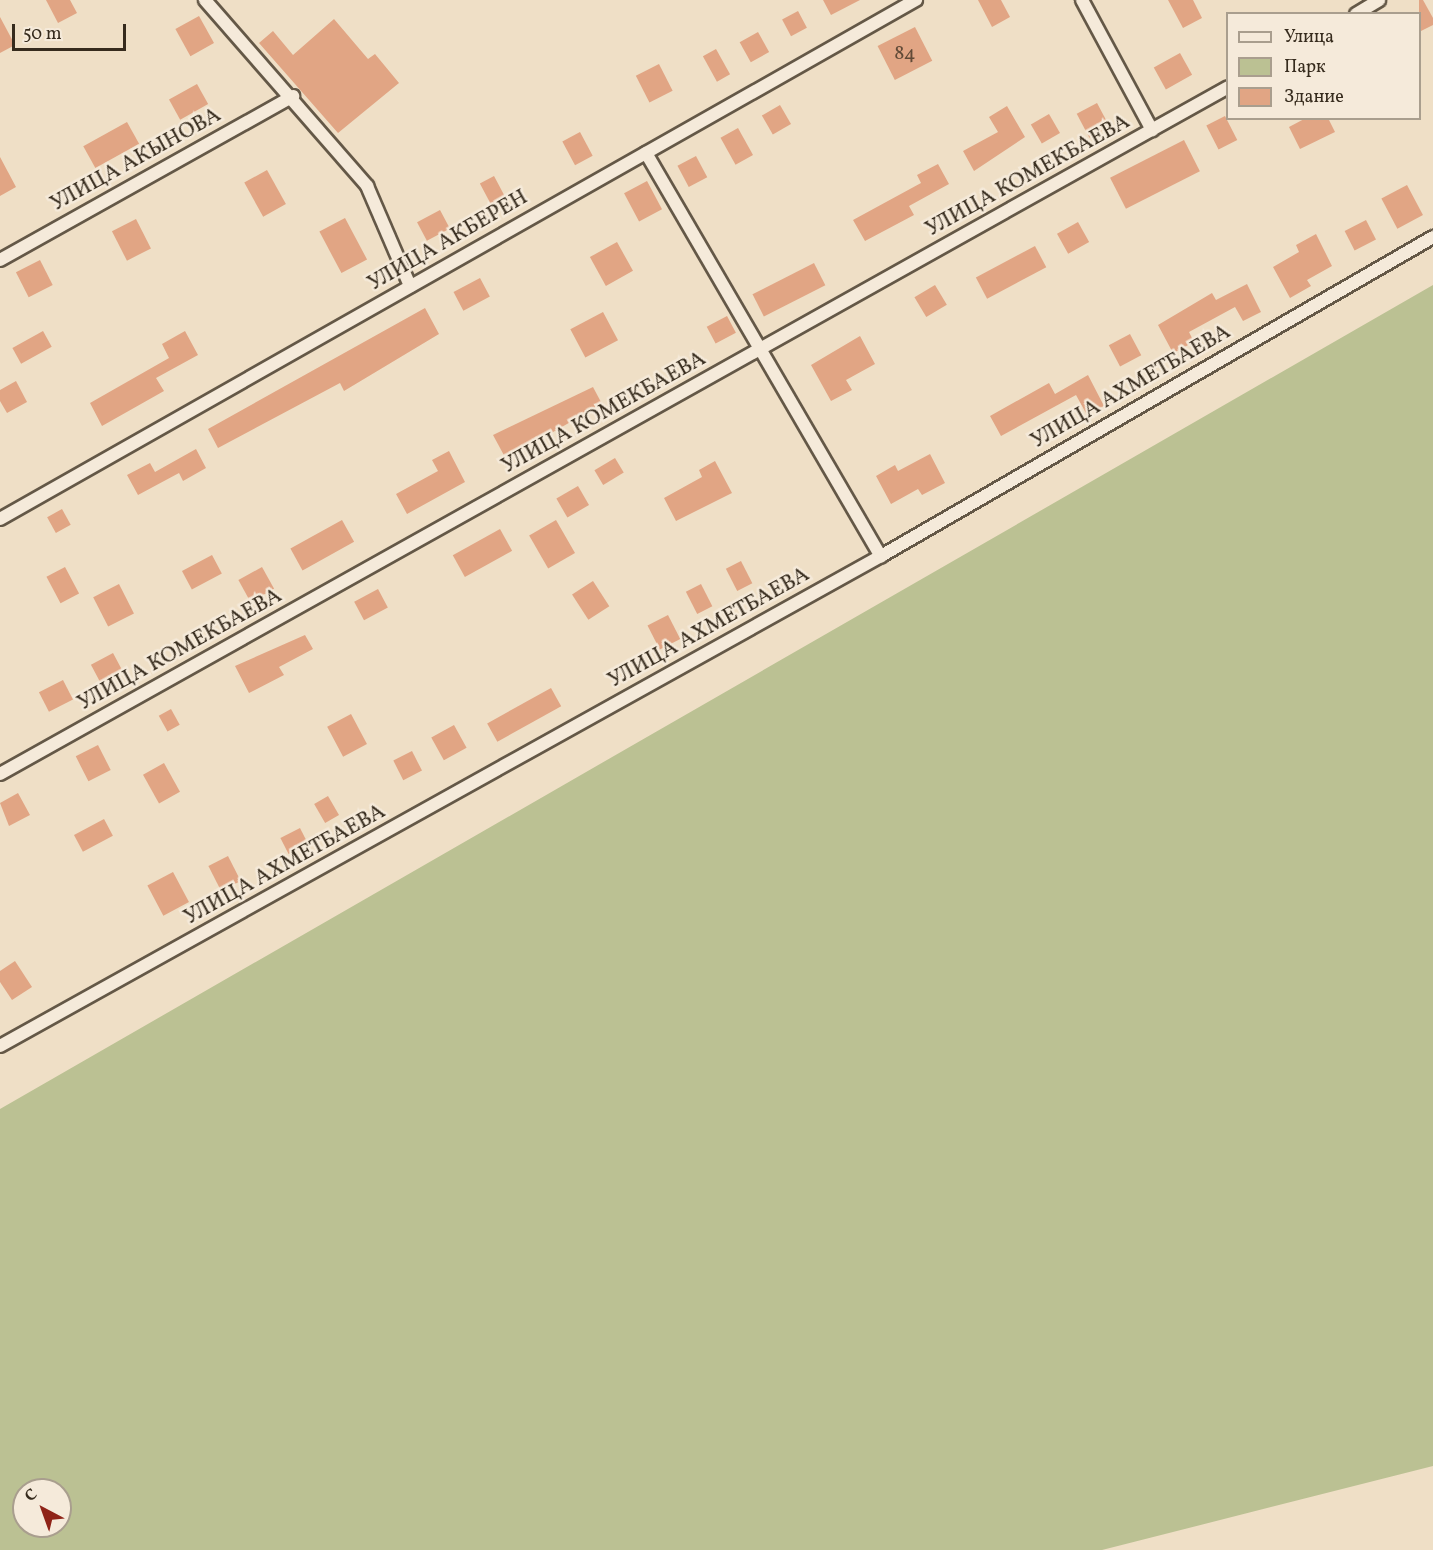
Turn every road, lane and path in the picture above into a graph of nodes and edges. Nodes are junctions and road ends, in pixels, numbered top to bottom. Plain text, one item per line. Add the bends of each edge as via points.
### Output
1 (205, 0) edge
2 (916, 0) edge
3 (1082, 0) edge
4 (1379, 0) edge
5 (1359, 12) edge
6 (1226, 88) edge
7 (293, 96) junction
8 (1152, 130) junction
9 (646, 153) junction
10 (1433, 237) edge
11 (0, 260) edge
12 (410, 286) junction
13 (762, 349) junction
14 (0, 519) edge
15 (881, 556) junction
16 (0, 774) edge
17 (0, 1046) edge

1 - 7 street
2 - 9 street, УЛИЦА АКБЕРЕН
3 - 8 street
4 - 5 street
6 - 8 street, УЛИЦА КОМЕКБАЕВА
7 - 11 street, УЛИЦА АКЫНОВА
7 - 12 street via 367,186
8 - 13 street, УЛИЦА КОМЕКБАЕВА
9 - 12 street, УЛИЦА АКБЕРЕН
9 - 13 street
10 - 15 street, УЛИЦА АХМЕТБАЕВА
12 - 14 street, УЛИЦА АКБЕРЕН
13 - 15 street
13 - 16 street, УЛИЦА КОМЕКБАЕВА
15 - 17 street, УЛИЦА АХМЕТБАЕВА

